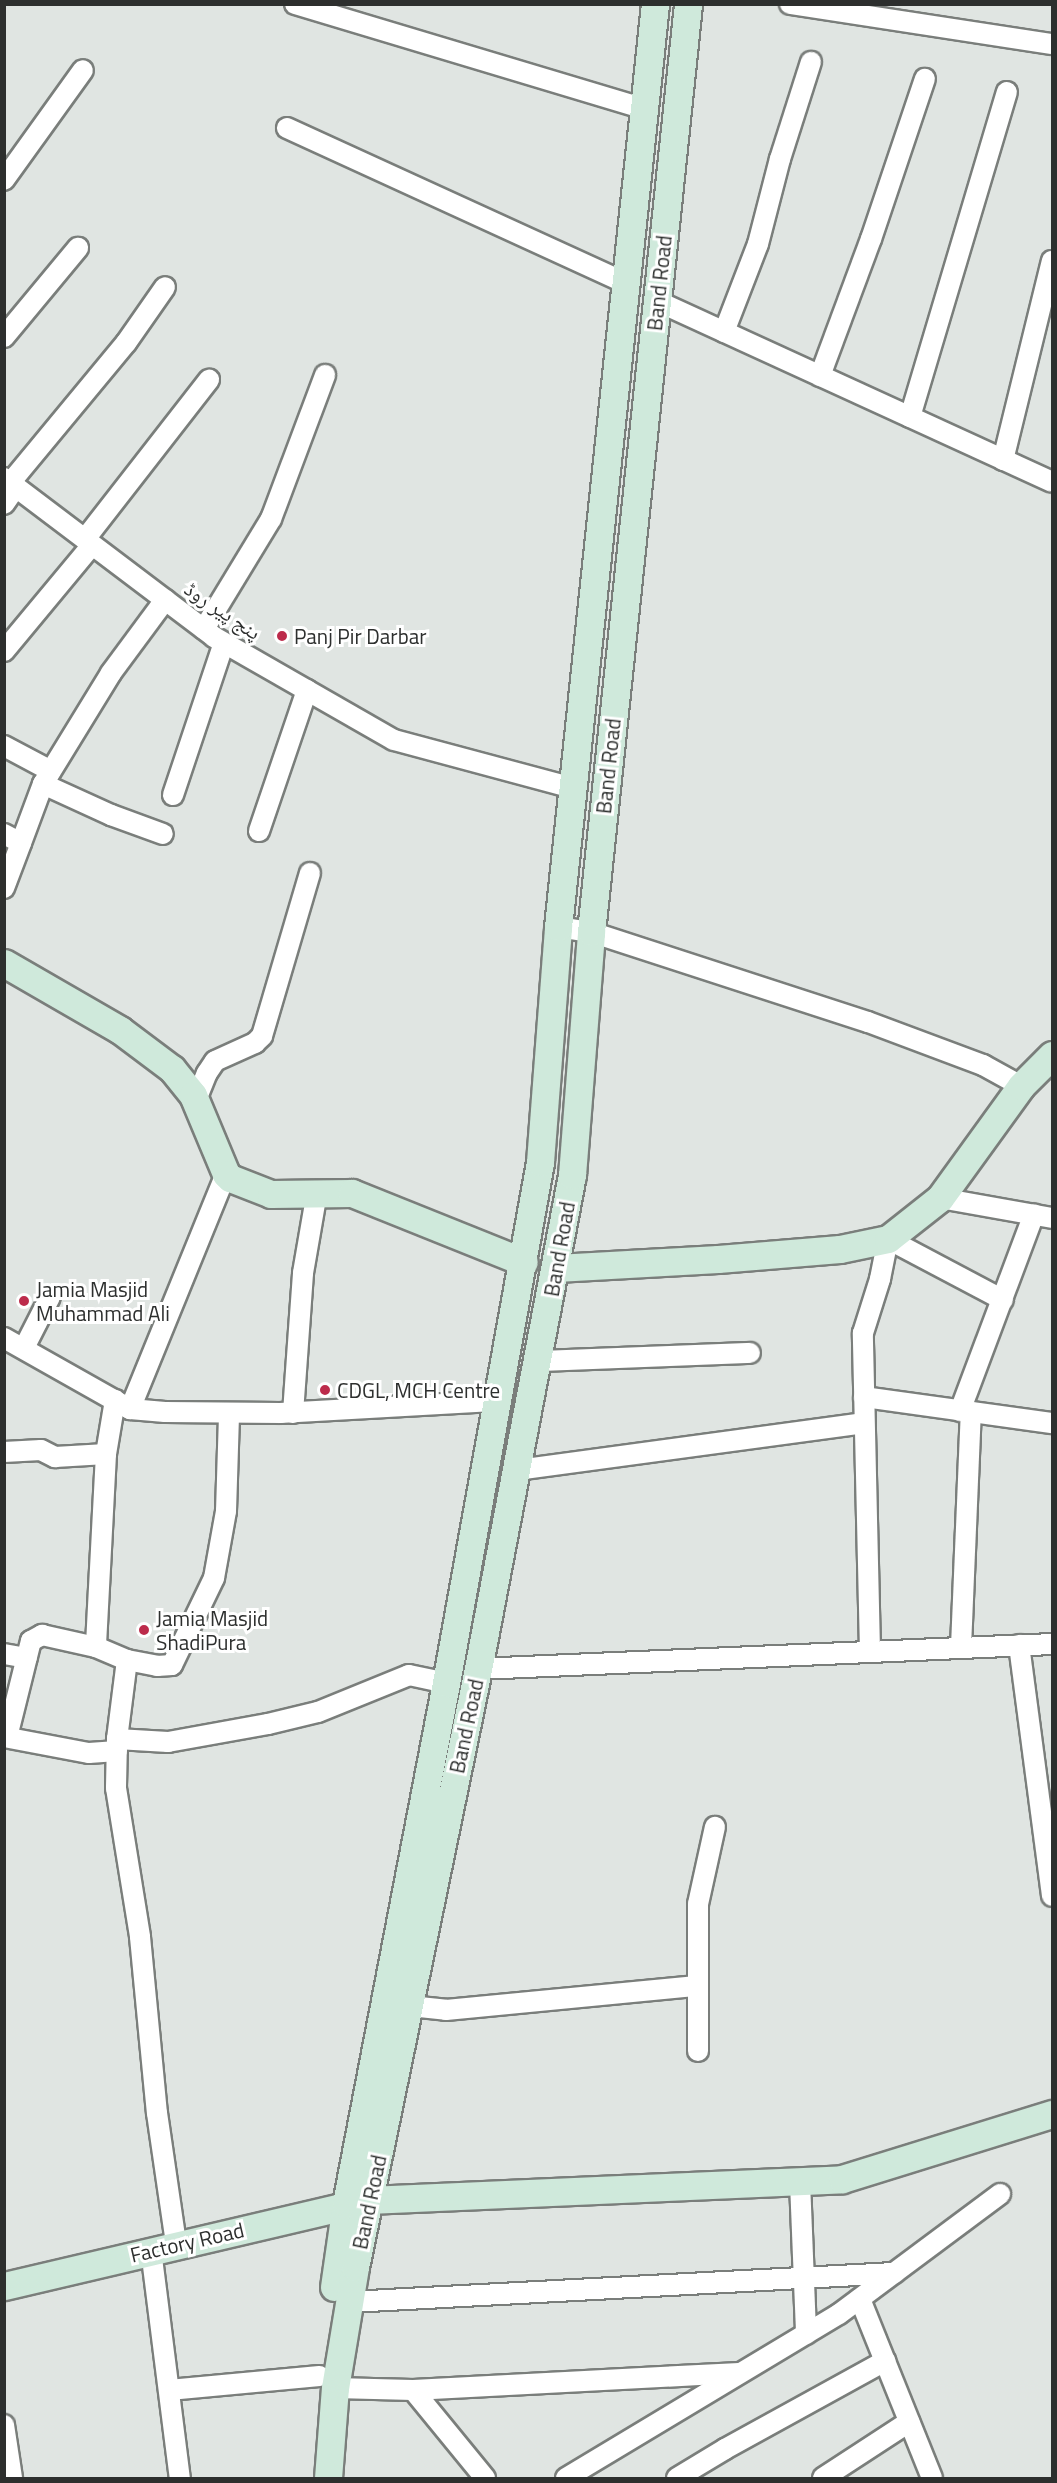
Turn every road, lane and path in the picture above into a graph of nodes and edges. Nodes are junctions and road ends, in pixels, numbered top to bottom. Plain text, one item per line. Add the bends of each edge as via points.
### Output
1 (295, 4) edge
2 (655, 4) edge
3 (688, 4) edge
4 (790, 4) edge
5 (1053, 44) edge
6 (811, 62) dead end
7 (83, 70) dead end
8 (925, 79) dead end
9 (1007, 92) dead end
10 (645, 109) junction
11 (287, 128) dead end
12 (4, 180) edge
13 (78, 248) dead end
14 (1053, 261) edge
15 (627, 284) junction
16 (165, 287) dead end
17 (657, 301) junction
18 (724, 332) junction
19 (4, 337) edge
20 (325, 375) dead end
21 (820, 376) junction
22 (208, 380) dead end
23 (910, 417) junction
24 (1003, 459) junction
25 (1053, 482) edge
26 (10, 483) edge
27 (4, 504) edge
28 (89, 542) junction
29 (165, 600) junction
30 (204, 629) junction
31 (224, 643) junction
32 (4, 651) edge
33 (308, 690) junction
34 (4, 746) edge
35 (47, 777) junction
36 (573, 788) junction
37 (173, 795) dead end
38 (259, 831) dead end
39 (163, 834) dead end
40 (13, 838) edge
41 (310, 873) dead end
42 (4, 888) edge
43 (558, 927) junction
44 (591, 932) junction
45 (4, 963) edge
46 (1053, 1055) edge
47 (1021, 1086) junction
48 (196, 1100) junction
49 (226, 1174) junction
50 (317, 1192) junction
51 (940, 1198) junction
52 (1043, 1216) edge
53 (888, 1239) junction
54 (524, 1262) junction
55 (556, 1268) junction
56 (50, 1297) dead end
57 (1003, 1300) junction
58 (4, 1338) edge
59 (24, 1348) junction
60 (750, 1353) dead end
61 (538, 1361) junction
62 (864, 1397) junction
63 (497, 1401) junction
64 (122, 1404) junction
65 (965, 1411) junction
66 (230, 1413) junction
67 (293, 1413) junction
68 (864, 1423) junction
69 (1053, 1423) edge
70 (4, 1452) edge
71 (106, 1454) junction
72 (517, 1470) junction
73 (1053, 1644) edge
74 (1019, 1645) junction
75 (96, 1647) junction
76 (961, 1647) junction
77 (870, 1651) junction
78 (4, 1654) edge
79 (27, 1658) junction
80 (127, 1660) junction
81 (478, 1669) junction
82 (446, 1683) junction
83 (6, 1737) edge
84 (117, 1745) junction
85 (715, 1827) dead end
86 (1053, 1896) edge
87 (697, 1986) junction
88 (410, 2006) junction
89 (698, 2051) dead end
90 (1053, 2114) edge
91 (800, 2182) junction
92 (1000, 2194) dead end
93 (358, 2202) junction
94 (164, 2247) junction
95 (894, 2273) junction
96 (804, 2278) junction
97 (4, 2286) edge
98 (860, 2299) junction
99 (350, 2302) junction
100 (806, 2334) junction
101 (885, 2361) junction
102 (742, 2373) junction
103 (327, 2382) junction
104 (169, 2390) junction
105 (413, 2390) junction
106 (909, 2422) junction
107 (4, 2425) edge
108 (12, 2478) edge
109 (180, 2478) edge
110 (310, 2478) edge
111 (328, 2478) edge
112 (485, 2478) edge
113 (566, 2478) edge
114 (677, 2478) edge
115 (823, 2478) edge
116 (932, 2478) edge

1 - 10 street
2 - 10 main road, Band Road
3 - 17 main road, Band Road
4 - 5 street
6 - 18 street via 758,244
7 - 12 street
8 - 21 street
9 - 23 street
10 - 15 main road, Band Road
11 - 15 street
13 - 19 street
14 - 24 street
15 - 36 main road, Band Road
16 - 26 street via 126,343
17 - 18 street
17 - 44 main road, Band Road
18 - 21 street
20 - 30 street via 271,519
21 - 23 street
22 - 28 street
23 - 24 street
24 - 25 street
26 - 27 street
26 - 28 street, پنج پیر روڈ
28 - 29 street, پنج پیر روڈ
28 - 32 street
29 - 30 street, پنج پیر روڈ
29 - 35 street via 111,673
30 - 31 street, پنج پیر روڈ
31 - 33 street, پنج پیر روڈ
31 - 37 street
33 - 36 street, پنج پیر روڈ via 394,740
33 - 38 street
34 - 35 street
35 - 39 street via 111,815
35 - 40 street
36 - 43 main road, Band Road
40 - 42 street
41 - 48 street via 262,1036 215,1061
43 - 44 street
43 - 54 main road, Band Road via 546,1110
44 - 47 street via 868,1022 983,1065
44 - 55 main road, Band Road via 572,1175
45 - 48 main road via 120,1030 172,1070
46 - 47 main road
47 - 51 main road
48 - 49 main road
49 - 50 main road via 271,1194
49 - 64 street
50 - 54 main road via 352,1193
50 - 67 street via 303,1273
51 - 52 street
51 - 53 main road
52 - 57 street
53 - 55 main road via 828,1250
53 - 57 street
53 - 62 street via 863,1333
54 - 63 main road, Band Road
55 - 61 main road, Band Road
56 - 59 street
57 - 65 street
58 - 59 street
59 - 64 street
60 - 61 street
61 - 72 main road, Band Road
62 - 65 street
62 - 68 street
63 - 67 street
63 - 82 main road, Band Road
64 - 66 street
64 - 71 street
65 - 69 street
65 - 76 street
66 - 67 street
66 - 80 street via 226,1511 214,1578 172,1665
68 - 72 street
68 - 77 street
70 - 71 street via 40,1450 55,1457
71 - 75 street
72 - 81 main road, Band Road
73 - 74 street
74 - 76 street
74 - 86 street
75 - 79 street via 42,1635 32,1641
75 - 80 street
76 - 77 street
77 - 81 street
78 - 79 street
79 - 83 street
80 - 84 street
81 - 88 main road, Band Road
82 - 84 street via 409,1675 318,1712 268,1724 168,1742
82 - 93 main road, Band Road
83 - 84 street via 89,1753
84 - 94 street via 116,1788 140,1937 157,2113
85 - 87 street via 698,1904
87 - 88 street via 446,2010
87 - 89 street
88 - 93 main road, Band Road
90 - 91 main road, Factory Road via 842,2179
91 - 93 main road, Factory Road
91 - 96 street
92 - 95 street
93 - 94 main road, Factory Road
93 - 99 main road, Band Road
93 - 103 main road, Band Road
94 - 97 main road, Factory Road
94 - 104 street
95 - 96 street
95 - 98 street
96 - 99 street
96 - 100 street
98 - 100 street
98 - 101 street
99 - 103 main road, Band Road
100 - 102 street
101 - 106 street
101 - 114 street
102 - 105 street
102 - 113 street
103 - 104 street
103 - 105 street
103 - 110 main road, Band Road
103 - 111 main road, Band Road
104 - 109 street
105 - 112 street
106 - 115 street
106 - 116 street
107 - 108 street

